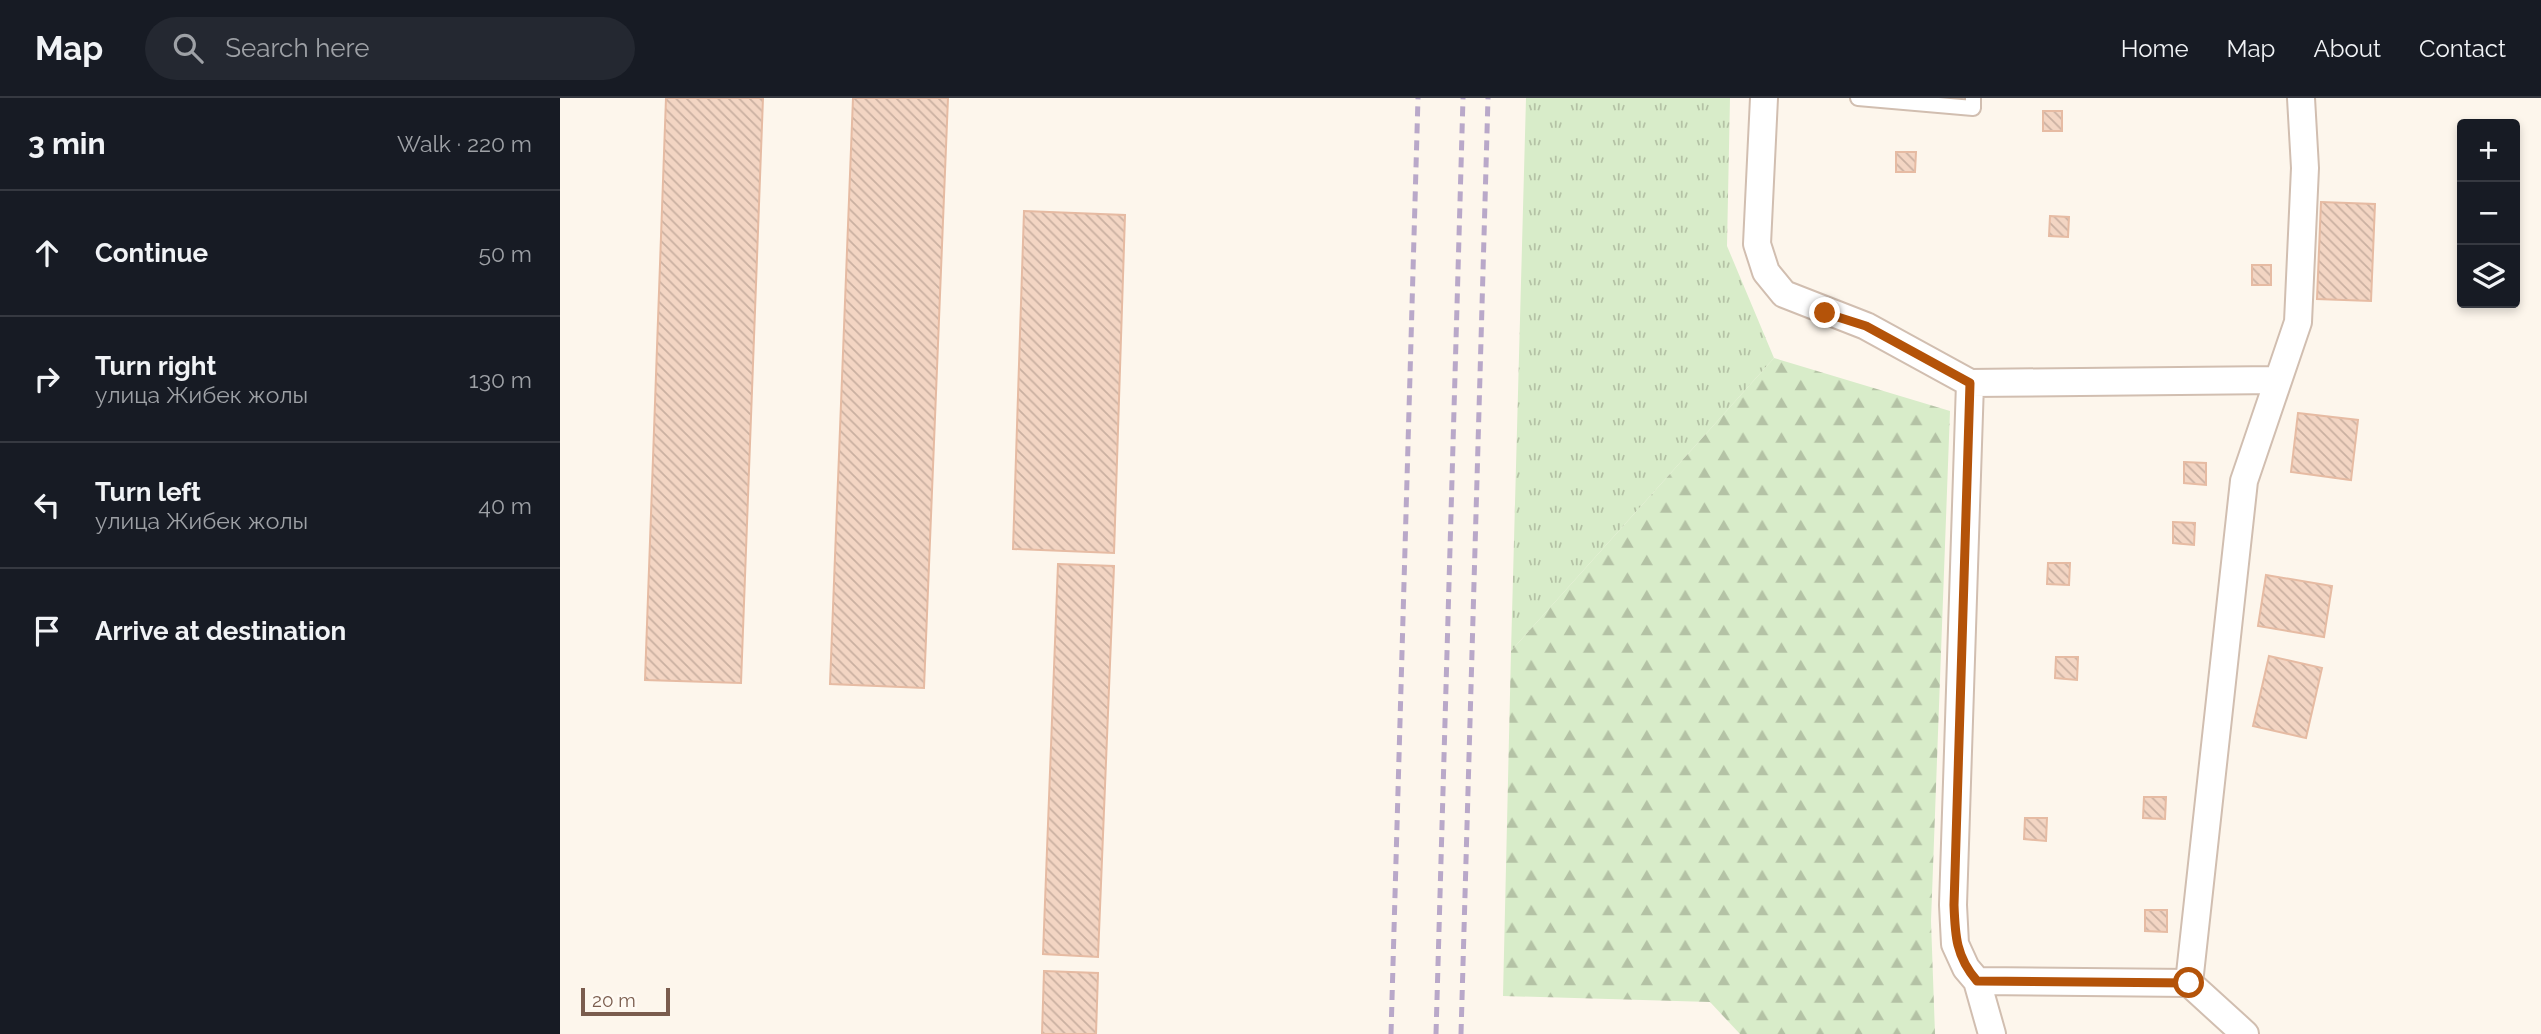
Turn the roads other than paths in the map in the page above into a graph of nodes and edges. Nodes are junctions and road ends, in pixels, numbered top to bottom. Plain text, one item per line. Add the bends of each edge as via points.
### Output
1 (1764, 98) edge
2 (1858, 98) edge
3 (1973, 98) edge
4 (2301, 98) edge
5 (2277, 380) junction
6 (1970, 383) junction
7 (1977, 981) junction
8 (2189, 983) junction
9 (1992, 1034) edge
10 (2245, 1034) edge

1 - 6 street via 1757,244 1766,272 1784,294 1866,326
2 - 3 lane via 1973,108
4 - 5 street via 2305,167 2298,321
5 - 6 street
5 - 8 street via 2244,481
6 - 7 street via 1954,905 1955,944
7 - 8 street
7 - 9 street
8 - 10 street

